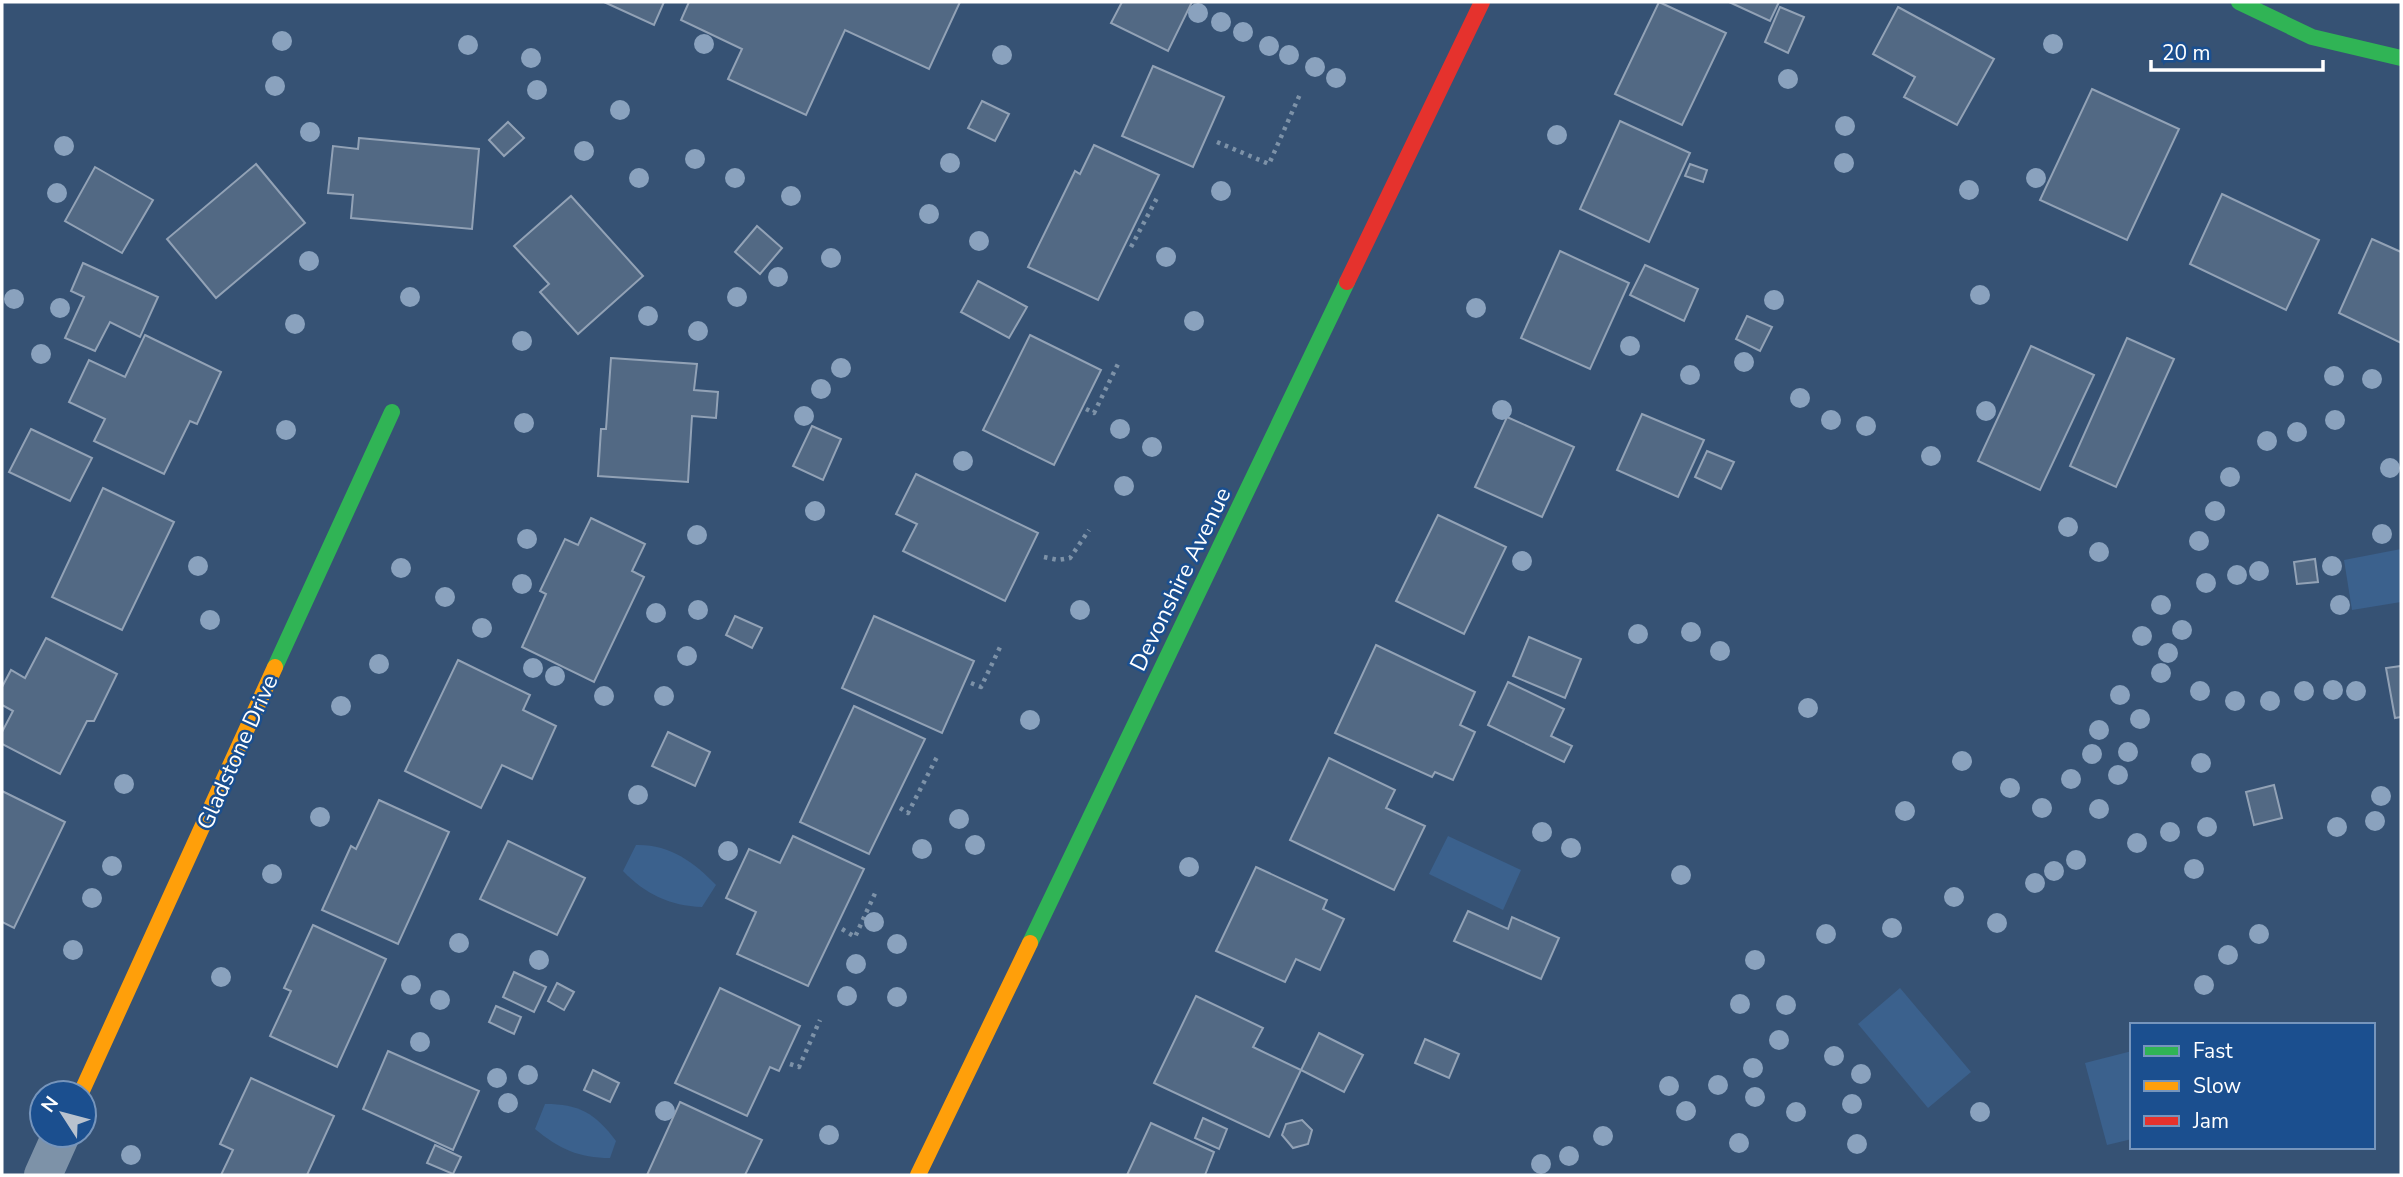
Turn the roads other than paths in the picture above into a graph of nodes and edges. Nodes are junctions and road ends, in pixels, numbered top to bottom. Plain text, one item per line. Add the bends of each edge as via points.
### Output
1 (1482, 2) edge
2 (2239, 2) edge
3 (2401, 58) edge
4 (392, 412) dead end
5 (87, 1079) edge
6 (55, 1149) edge
7 (43, 1175) edge
8 (918, 1175) edge

1 - 8 main road, Devonshire Avenue
2 - 3 main road via 2312,37
4 - 5 main road, Gladstone Drive
6 - 7 street

